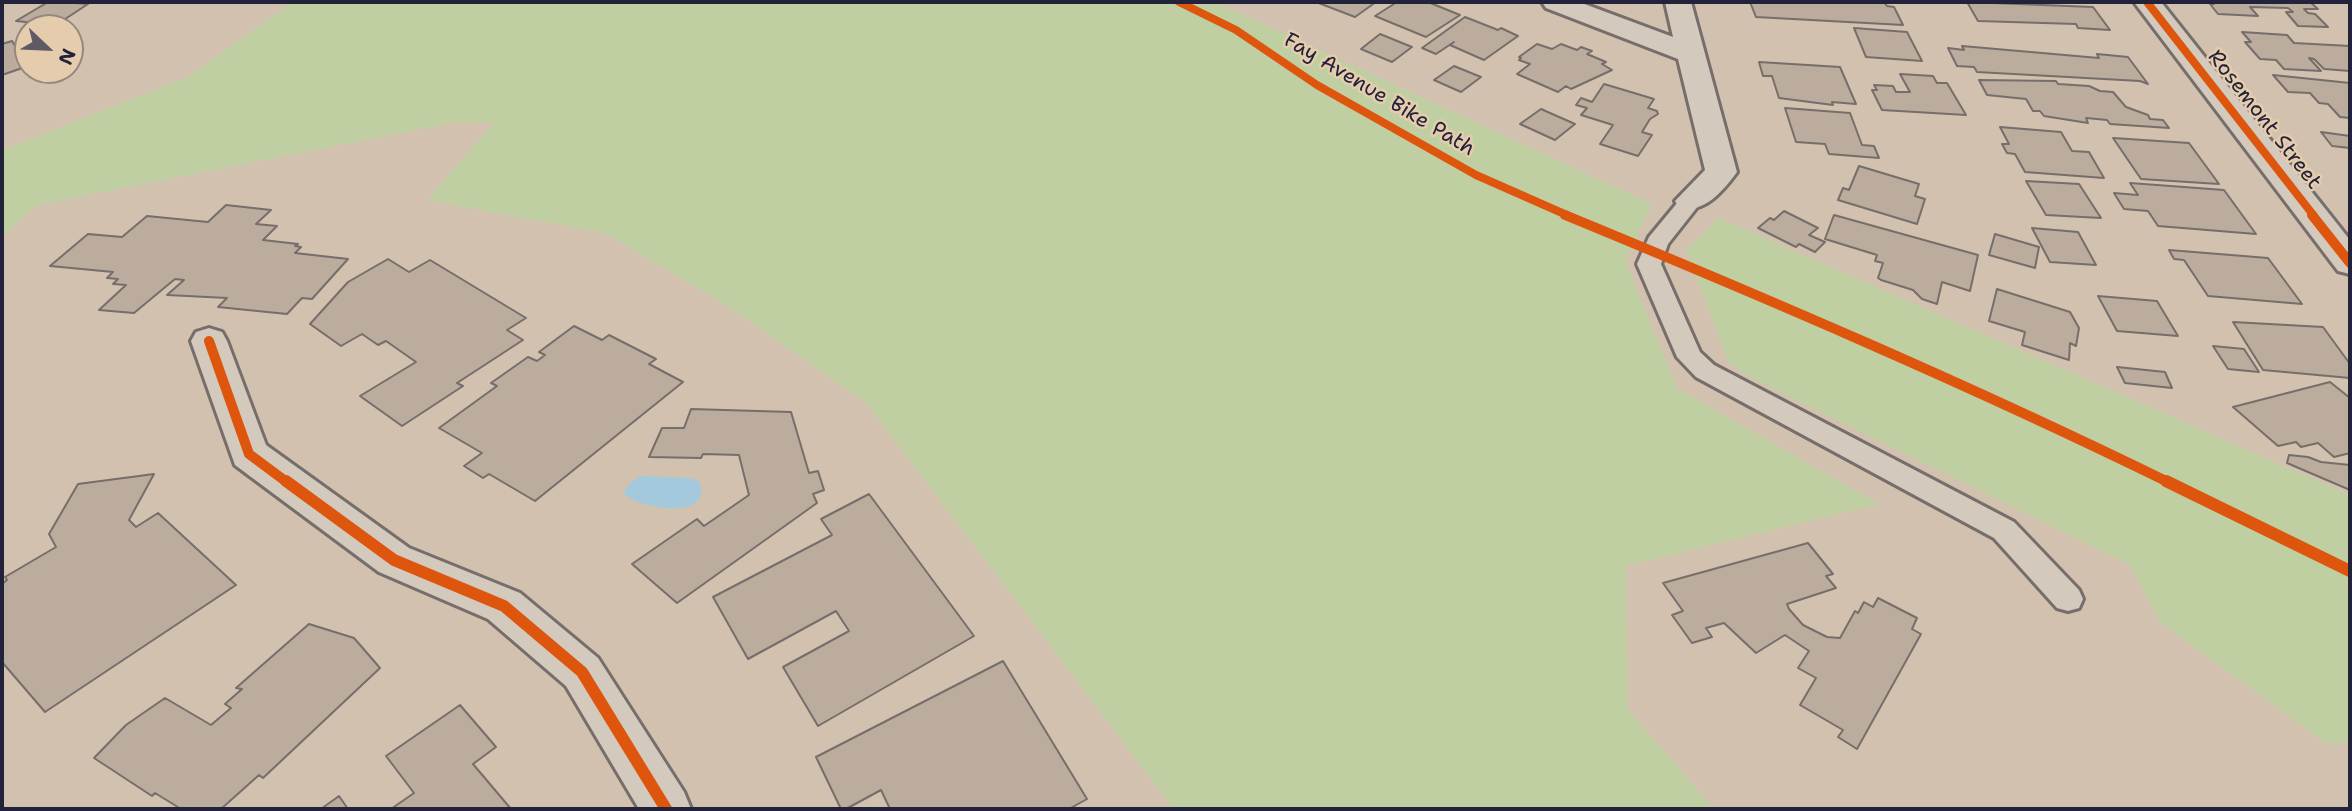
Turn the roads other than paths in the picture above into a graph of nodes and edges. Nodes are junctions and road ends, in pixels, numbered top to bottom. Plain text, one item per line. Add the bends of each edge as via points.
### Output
1 (1555, 2) edge
2 (1678, 2) edge
3 (2147, 2) edge
4 (1691, 54) junction
5 (1691, 201) joint
6 (2350, 263) edge
7 (209, 341) dead end
8 (2067, 599) dead end
9 (666, 809) edge

1 - 4 street
2 - 4 street
3 - 6 street, Rosemont Street
4 - 5 street via 1721,173
5 - 8 lane via 1657,242 1650,264 1690,357 1705,372 2004,530
7 - 9 street via 249,454 394,561 504,606 582,672

